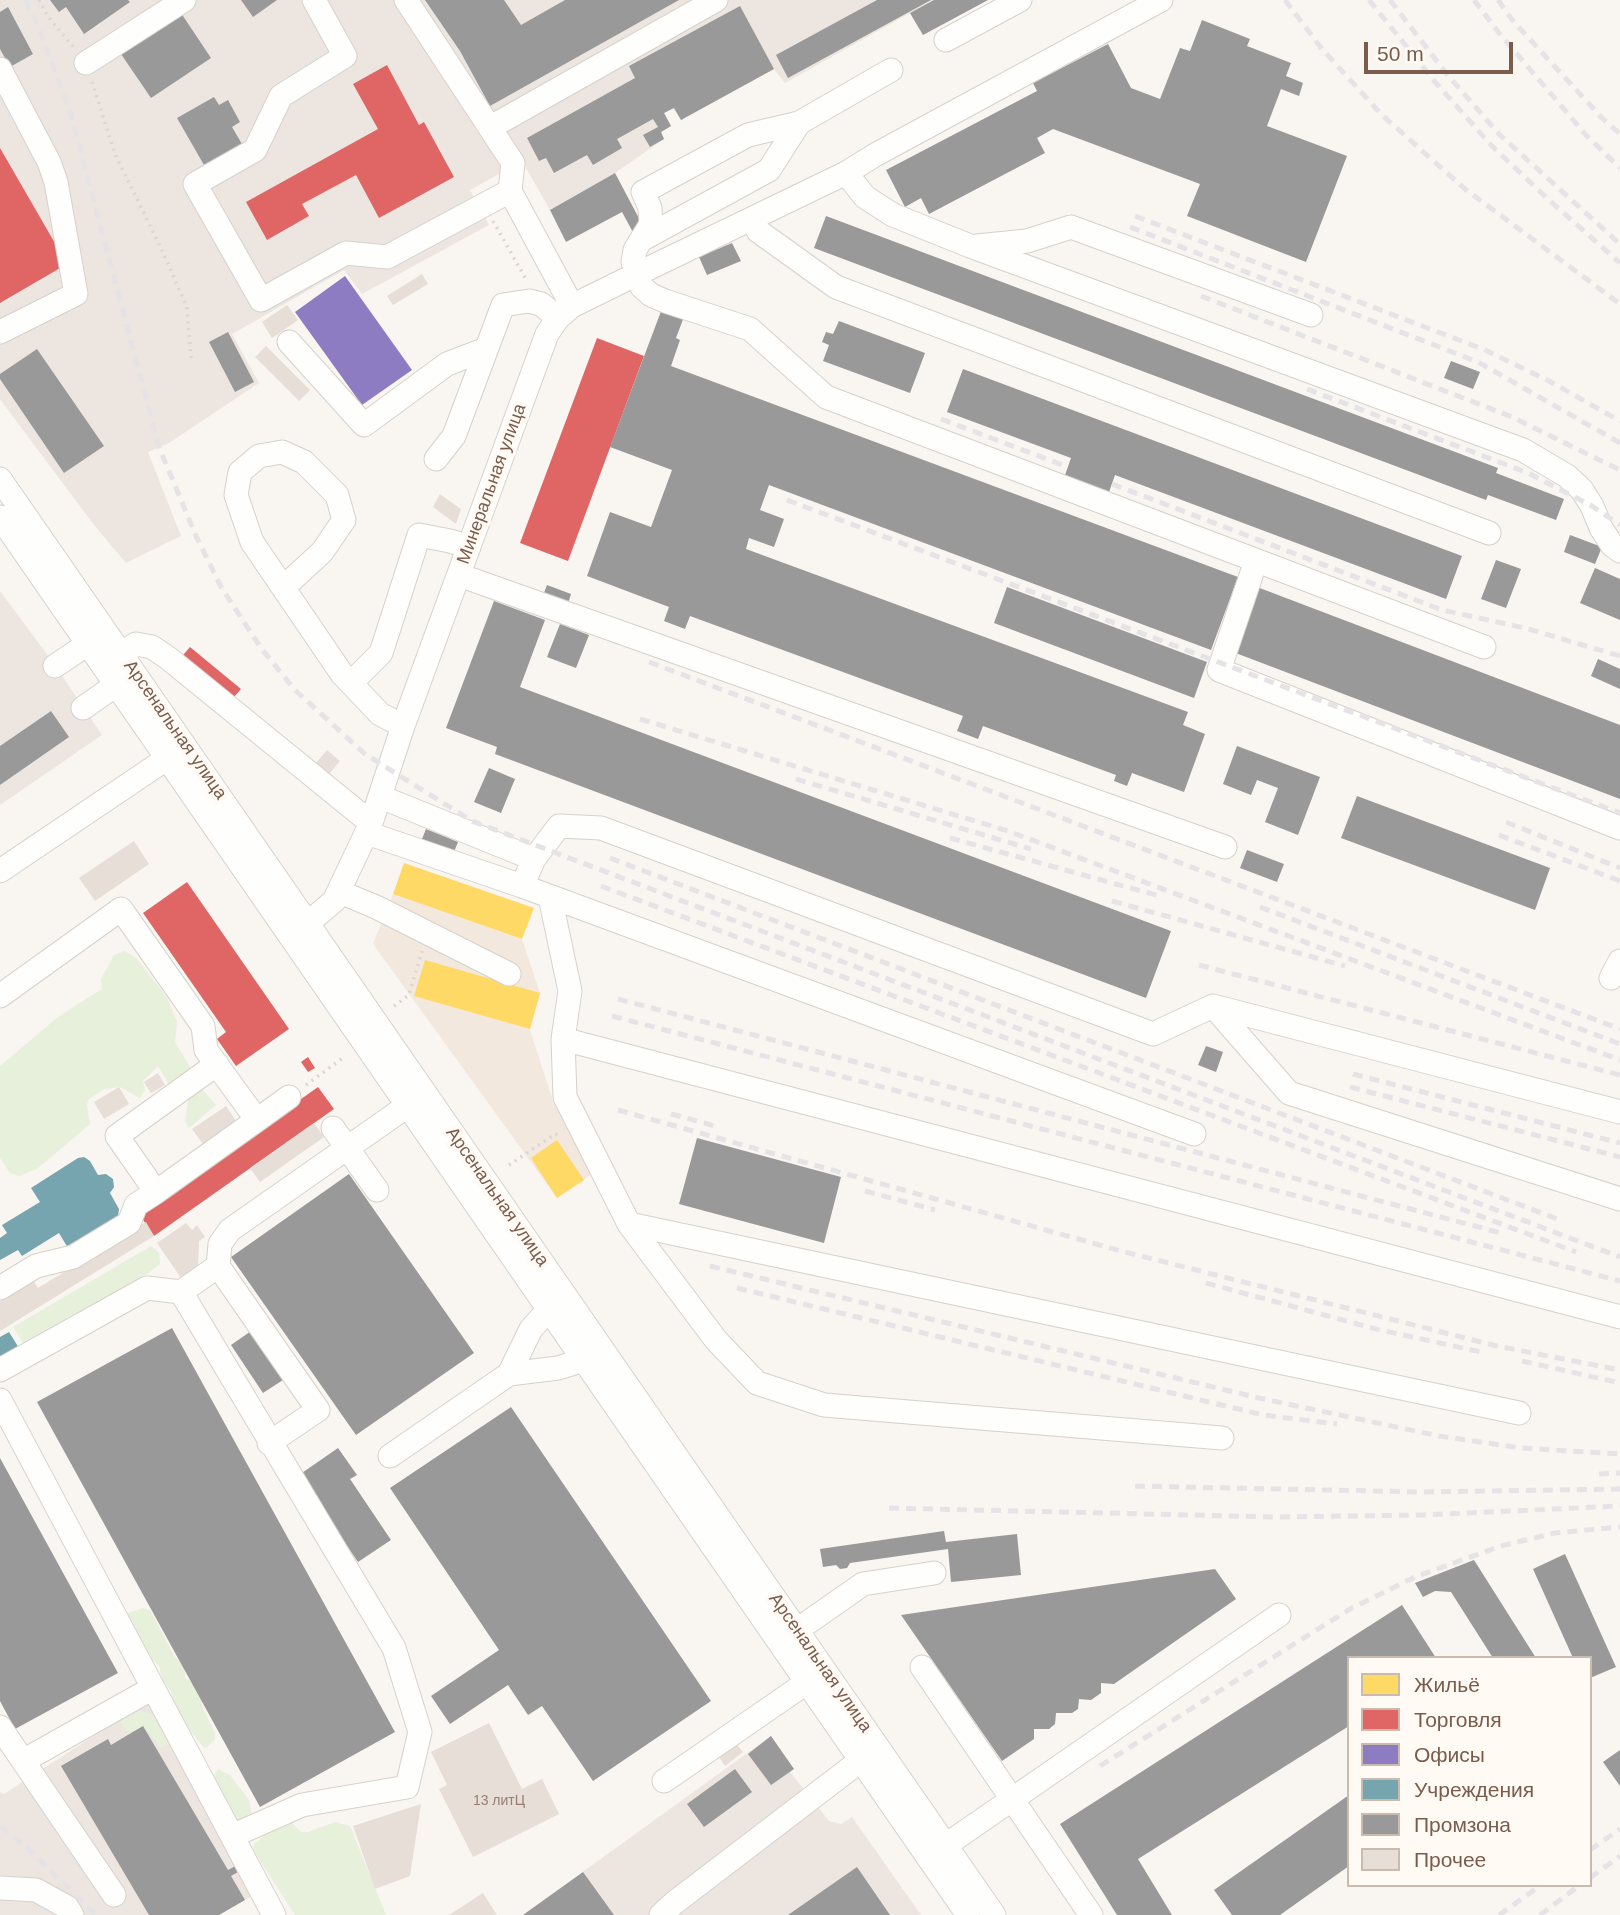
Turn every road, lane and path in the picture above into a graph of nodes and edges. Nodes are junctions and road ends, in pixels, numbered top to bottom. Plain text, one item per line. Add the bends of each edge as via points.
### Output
1 (39, 0) edge
2 (184, 0) edge
3 (314, 0) edge
4 (405, 0) edge
5 (716, 0) edge
6 (1020, 0) edge
7 (1161, 0) edge
8 (946, 40) dead end
9 (86, 63) junction
10 (0, 69) edge
11 (891, 70) dead end
12 (799, 123) junction
13 (491, 127) junction
14 (846, 173) junction
15 (510, 191) junction
16 (485, 205) junction
17 (753, 219) junction
18 (641, 240) junction
19 (970, 246) junction
20 (635, 275) junction
21 (557, 309) junction
22 (1311, 316) dead end
23 (0, 332) edge
24 (289, 342) dead end
25 (486, 349) junction
26 (191, 358) dead end
27 (436, 459) dead end
28 (0, 478) edge
29 (0, 517) edge
30 (1489, 533) dead end
31 (469, 547) junction
32 (1620, 551) edge
33 (1256, 561) junction
34 (459, 575) junction
35 (284, 587) junction
36 (97, 638) junction
37 (1484, 647) dead end
38 (122, 653) junction
39 (55, 666) dead end
40 (351, 683) junction
41 (116, 685) junction
42 (83, 708) dead end
43 (403, 726) junction
44 (186, 745) junction
45 (167, 758) junction
46 (381, 797) junction
47 (369, 828) junction
48 (1620, 828) edge
49 (1225, 847) dead end
50 (534, 859) junction
51 (0, 871) edge
52 (522, 886) junction
53 (340, 892) junction
54 (550, 897) junction
55 (300, 930) junction
56 (427, 933) junction
57 (509, 974) dead end
58 (0, 996) edge
59 (394, 1006) dead end
60 (1213, 1006) junction
61 (563, 1039) junction
62 (344, 1057) dead end
63 (217, 1064) junction
64 (289, 1097) joint
65 (417, 1100) junction
66 (1620, 1112) edge
67 (257, 1120) junction
68 (333, 1128) dead end
69 (1194, 1134) dead end
70 (566, 1145) dead end
71 (347, 1148) junction
72 (509, 1166) dead end
73 (377, 1190) dead end
74 (156, 1192) junction
75 (1620, 1199) edge
76 (629, 1223) junction
77 (218, 1266) junction
78 (0, 1288) edge
79 (181, 1292) junction
80 (558, 1303) junction
81 (1620, 1317) edge
82 (593, 1353) junction
83 (0, 1370) edge
84 (509, 1374) junction
85 (0, 1400) edge
86 (1519, 1413) dead end
87 (1222, 1438) dead end
88 (269, 1443) junction
89 (390, 1456) dead end
90 (934, 1573) dead end
91 (1279, 1615) dead end
92 (797, 1630) junction
93 (922, 1667) dead end
94 (816, 1676) junction
95 (153, 1688) junction
96 (0, 1727) edge
97 (869, 1753) junction
98 (23, 1761) junction
99 (664, 1781) dead end
100 (1014, 1799) junction
101 (232, 1836) junction
102 (937, 1851) junction
103 (0, 1888) edge
104 (114, 1895) dead end
105 (72, 1915) edge
106 (274, 1915) edge
107 (661, 1915) edge
108 (968, 1915) edge
109 (994, 1915) edge
110 (1091, 1915) edge

1 - 9 path
2 - 9 street
3 - 16 street via 345,56 281,96 255,150 195,184 261,300 346,253 387,257
4 - 13 street
5 - 13 street
6 - 8 street
7 - 14 street
9 - 26 path via 115,154 187,307
10 - 23 street via 56,181 76,293
11 - 12 street
12 - 18 street via 769,170
12 - 18 street via 748,135 643,192 651,224
13 - 15 street via 513,163
14 - 17 street
14 - 19 street via 878,207
15 - 16 street
15 - 21 street
16 - 21 path
17 - 20 street
17 - 30 street via 758,231 836,286
18 - 20 street via 635,250
19 - 22 street via 1027,241 1071,227
19 - 32 street via 1523,450 1582,489 1601,528
20 - 21 street
20 - 33 street via 651,295 750,329 826,397
21 - 25 street via 529,301 503,304
21 - 31 street, Минеральная улица
24 - 25 street via 364,425 447,364
25 - 27 street via 454,436
28 - 36 street, Арсенальная улица
29 - 36 street, Арсенальная улица
31 - 34 street, Минеральная улица
31 - 40 street via 419,535 381,653
33 - 37 street
33 - 48 street via 1219,670
34 - 43 street, Минеральная улица
34 - 49 street
35 - 35 street via 322,552 344,520 337,495 304,462 282,452 259,456 240,472 236,495 252,542
35 - 40 street
36 - 38 street, Арсенальная улица
36 - 39 street
36 - 41 street, Арсенальная улица
38 - 44 street, Арсенальная улица
38 - 47 street via 136,644 167,657
40 - 43 street via 380,714
41 - 42 street
41 - 45 street, Арсенальная улица
43 - 46 street, Минеральная улица
44 - 45 street
44 - 55 street, Арсенальная улица
45 - 51 street
45 - 55 street, Арсенальная улица
46 - 47 street, Минеральная улица
46 - 50 street
47 - 52 street
47 - 53 street, Минеральная улица
50 - 52 street
50 - 60 street via 559,826 601,828 1153,1034
52 - 54 street
53 - 55 street, Минеральная улица
53 - 56 street
54 - 61 street via 570,991
54 - 69 street
55 - 65 street, Арсенальная улица
56 - 57 street
56 - 59 path via 409,995
58 - 63 street via 121,909 203,1026 206,1050
60 - 66 street
60 - 75 street via 1289,1093
61 - 76 street via 565,1097
61 - 81 street
62 - 64 path
63 - 67 street
63 - 74 street via 117,1136
64 - 67 street
65 - 71 street
65 - 80 street, Арсенальная улица
67 - 74 street
68 - 71 street
70 - 72 path via 555,1134
71 - 73 street
71 - 77 street via 230,1230 220,1244
74 - 78 street via 136,1205 129,1223 73,1257 36,1266
76 - 86 street
76 - 87 street via 716,1340 757,1382 824,1405
77 - 79 street
77 - 88 street via 318,1410
79 - 83 street via 147,1288
79 - 88 street
80 - 82 street, Арсенальная улица
80 - 84 street via 531,1329
82 - 84 street via 558,1367
82 - 92 street, Арсенальная улица
82 - 94 street, Арсенальная улица
84 - 89 street
85 - 95 street
88 - 101 street via 394,1648 420,1732 407,1787 302,1805
90 - 92 street via 863,1584
91 - 100 street
92 - 94 street, Арсенальная улица
93 - 100 street
94 - 97 street, Арсенальная улица
94 - 99 street
95 - 98 street
95 - 101 street
96 - 98 street
97 - 102 street, Арсенальная улица
97 - 107 street
98 - 104 street
100 - 102 street
100 - 110 street
101 - 106 street
102 - 108 street, Арсенальная улица
102 - 109 street, Арсенальная улица
103 - 105 street via 36,1890 68,1907

